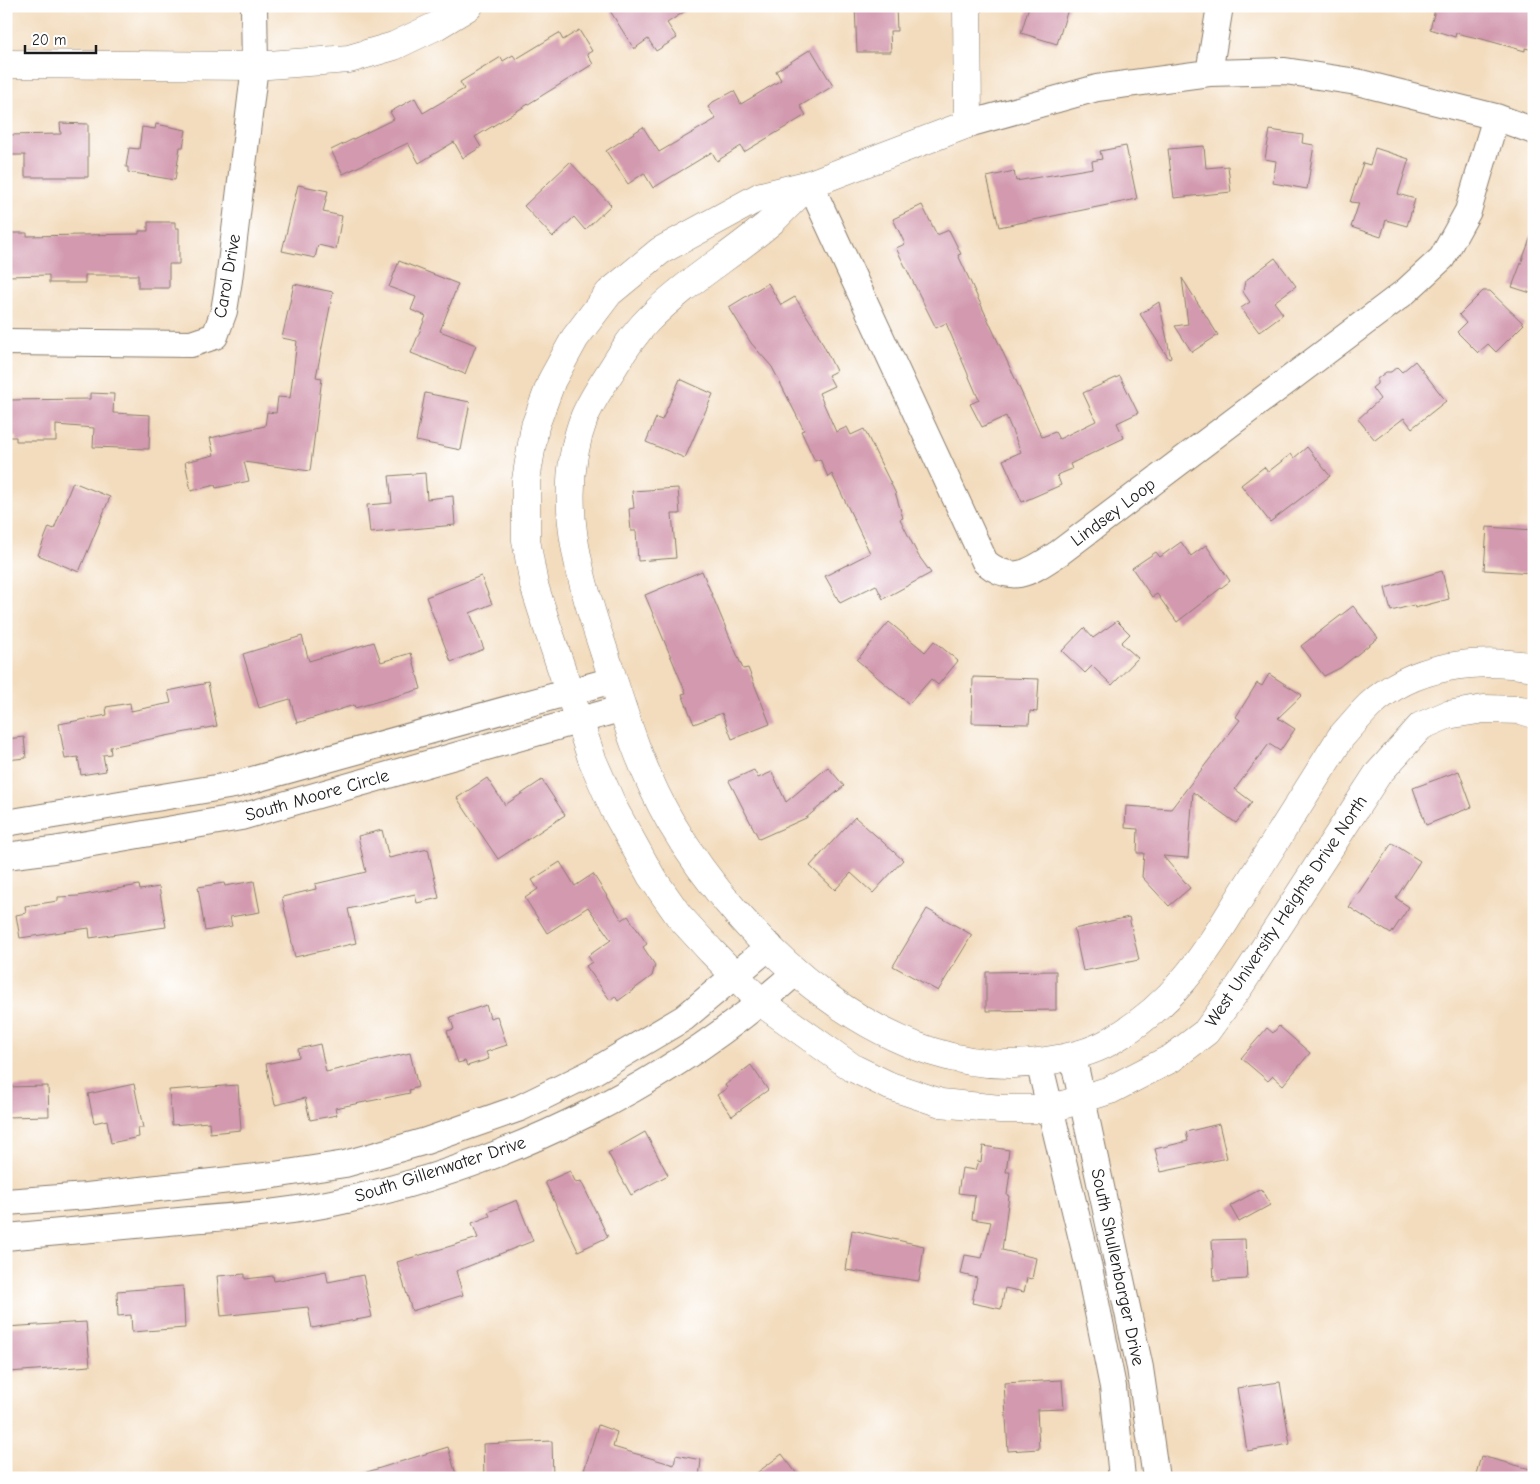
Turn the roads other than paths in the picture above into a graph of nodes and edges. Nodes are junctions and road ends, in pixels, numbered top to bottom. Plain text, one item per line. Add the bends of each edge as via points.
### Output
1 (254, 6) edge
2 (469, 6) edge
3 (967, 6) edge
4 (1220, 6) edge
5 (6, 64) edge
6 (254, 66) junction
7 (1209, 73) junction
8 (1496, 117) junction
9 (968, 124) junction
10 (1534, 131) edge
11 (810, 184) junction
12 (6, 342) edge
13 (1534, 667) edge
14 (613, 680) junction
15 (570, 693) junction
16 (623, 708) junction
17 (1534, 714) edge
18 (580, 720) junction
19 (6, 823) edge
20 (6, 856) edge
21 (770, 946) junction
22 (796, 972) junction
23 (736, 976) junction
24 (762, 1003) junction
25 (1073, 1057) junction
26 (1039, 1062) junction
27 (1083, 1099) junction
28 (1050, 1109) junction
29 (6, 1202) edge
30 (6, 1237) edge
31 (1122, 1478) edge
32 (1156, 1478) edge

1 - 6 street, Carol Drive
2 - 6 street via 394,46 358,56
3 - 9 street
4 - 7 street
5 - 6 street
6 - 12 street, Carol Drive via 229,280 216,336 191,344
7 - 8 street, West University Heights Drive North via 1285,71 1357,82
7 - 9 street, West University Heights Drive North via 1097,88
8 - 10 street, West University Heights Drive North
8 - 11 street, Lindsey Loop via 1468,211 1442,258 1405,292 1059,553 1036,568 1013,576 998,572 985,562
9 - 11 street, West University Heights Drive North
11 - 14 street, West University Heights Drive North via 772,220 647,320 626,346 585,417 572,476 571,533 584,590
11 - 15 street, West University Heights Drive North via 761,196 660,251 634,270 610,293 575,338 552,380 535,426 526,480 526,540 534,586
13 - 25 street, West University Heights Drive North via 1507,662 1430,671 1408,679 1370,705 1341,737 1194,970 1156,1011 1106,1044
14 - 15 street, South Moore Circle
14 - 16 street, West University Heights Drive North
15 - 18 street, West University Heights Drive North
15 - 19 street, South Moore Circle via 234,785
16 - 18 street, South Moore Circle
16 - 21 street, West University Heights Drive North via 636,749 669,819 716,887 740,917
17 - 27 street, West University Heights Drive North via 1521,710 1484,709 1447,715 1421,726 1377,775 1239,987 1206,1032 1172,1058 1110,1090
18 - 20 street, South Moore Circle via 241,816
18 - 23 street, West University Heights Drive North via 592,759 614,809 652,876 679,916
21 - 22 street, West University Heights Drive North
21 - 23 street, South Gillenwater Drive
22 - 24 street, South Gillenwater Drive
22 - 26 street, West University Heights Drive North via 807,984 888,1035 935,1054 979,1063 1022,1065
23 - 24 street, West University Heights Drive North
23 - 29 street, South Gillenwater Drive via 684,1018 593,1072 520,1108 426,1141 345,1164 283,1174
24 - 28 street, West University Heights Drive North via 853,1068 890,1086 941,1103 1000,1109
24 - 30 street, South Gillenwater Drive via 664,1071 560,1127 495,1155 422,1179 346,1200 265,1214
25 - 26 street, West University Heights Drive North
25 - 27 street, South Shullenbarger Drive
26 - 28 street, South Shullenbarger Drive
27 - 28 street, West University Heights Drive North
27 - 32 street, South Shullenbarger Drive via 1140,1368
28 - 31 street, South Shullenbarger Drive via 1113,1387

